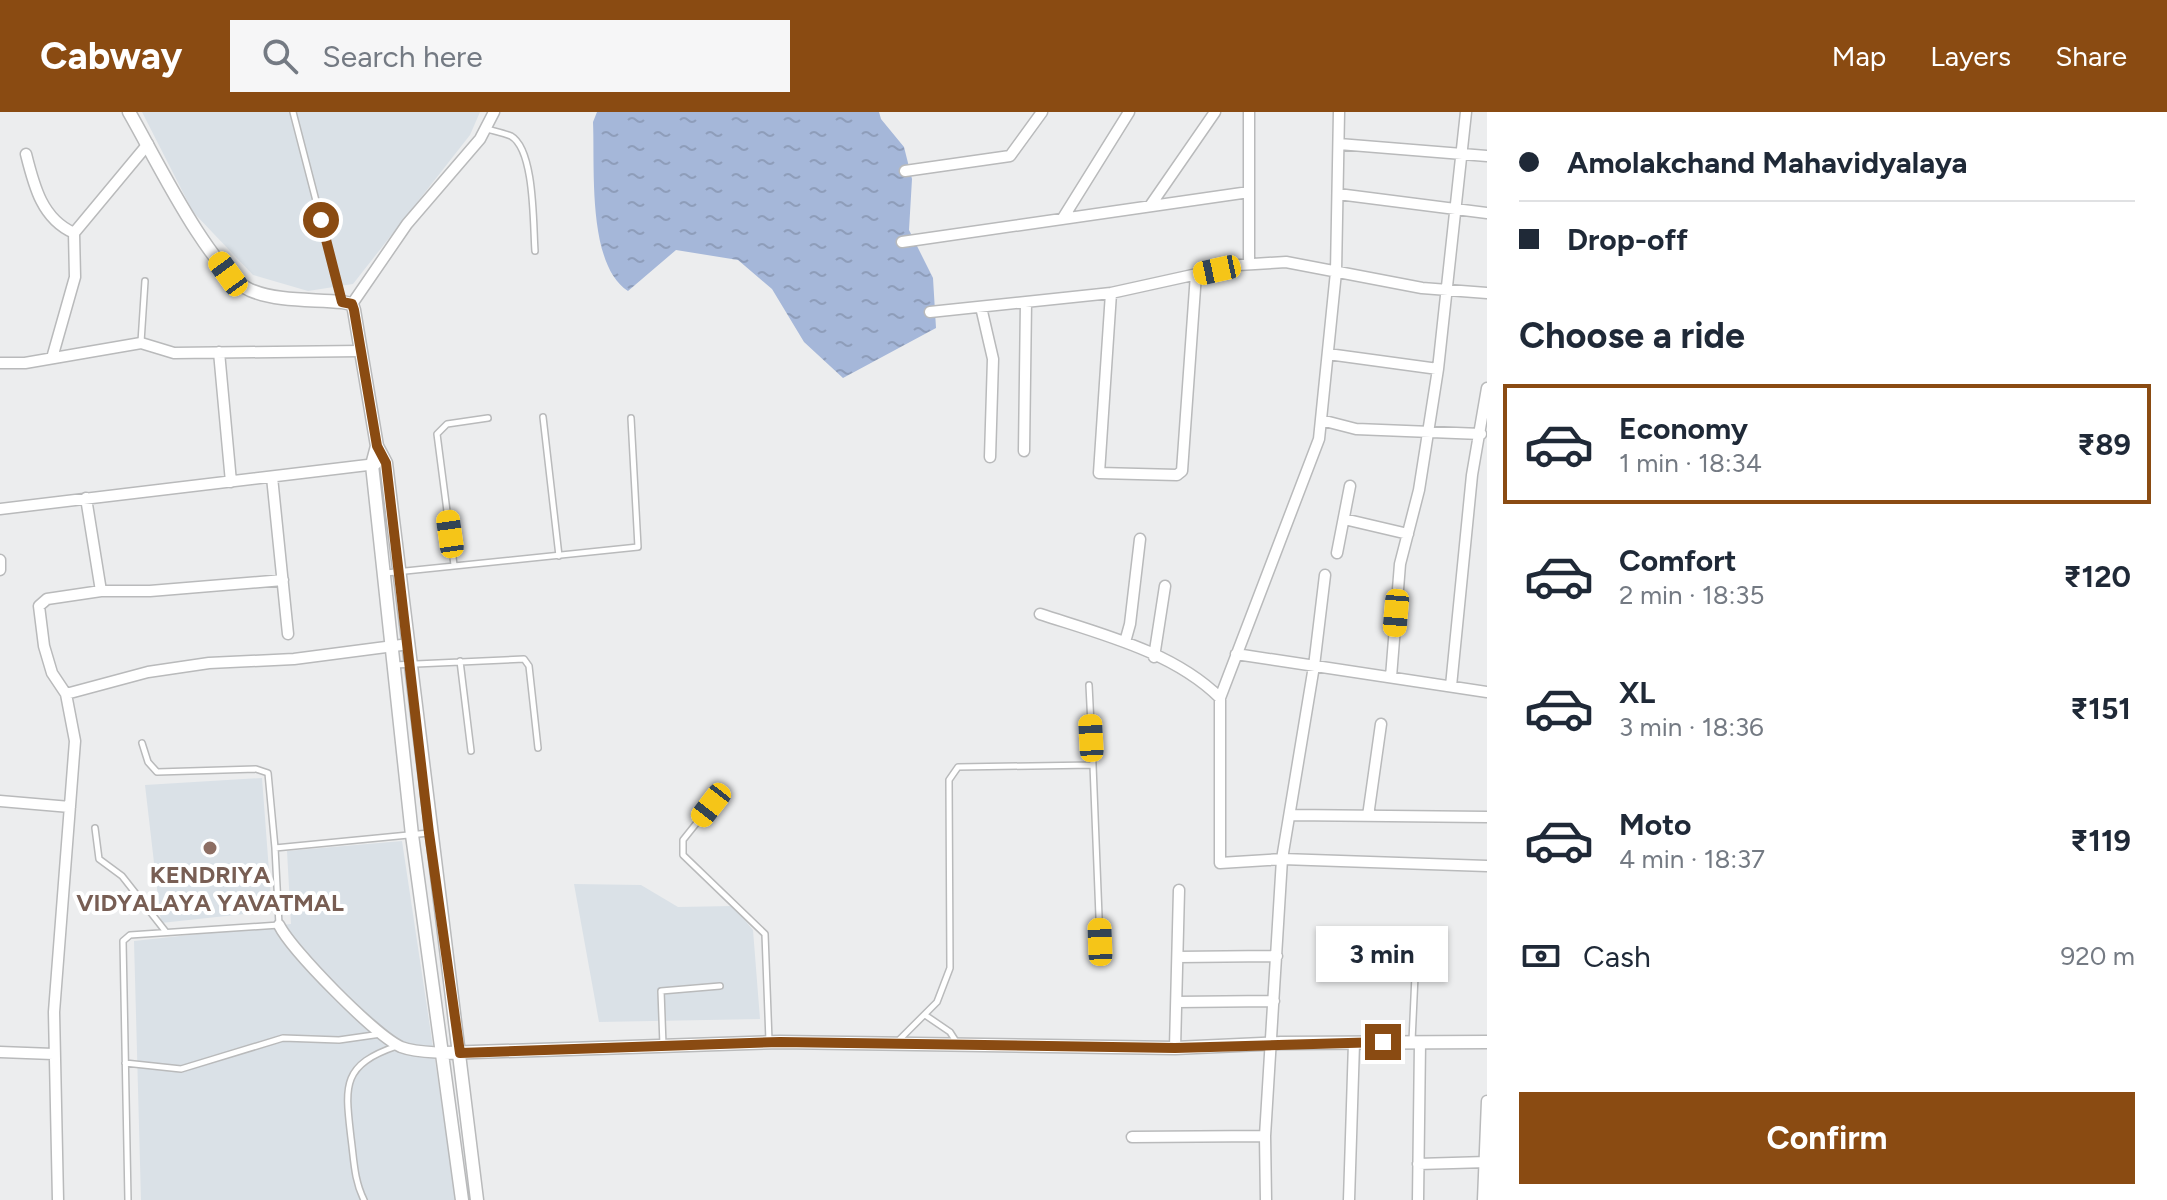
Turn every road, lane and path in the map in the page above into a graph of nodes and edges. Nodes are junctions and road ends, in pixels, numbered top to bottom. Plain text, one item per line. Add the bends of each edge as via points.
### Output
1 (129, 112) edge
2 (293, 112) edge
3 (494, 112) edge
4 (1042, 112) edge
5 (1129, 112) edge
6 (1215, 112) edge
7 (1249, 112) edge
8 (1339, 112) edge
9 (1466, 112) edge
10 (486, 129) junction
11 (148, 144) junction
12 (1339, 144) junction
13 (26, 154) dead end
14 (1462, 154) junction
15 (1487, 156) edge
16 (905, 171) dead end
17 (1249, 192) junction
18 (1338, 194) junction
19 (1150, 206) junction
20 (1456, 209) junction
21 (1487, 213) edge
22 (1063, 218) junction
23 (74, 233) junction
24 (902, 242) dead end
25 (535, 251) dead end
26 (1249, 264) junction
27 (1336, 272) junction
28 (1196, 274) junction
29 (145, 281) dead end
30 (1446, 290) junction
31 (1111, 293) junction
32 (1487, 293) edge
33 (1026, 302) junction
34 (347, 303) junction
35 (981, 307) junction
36 (930, 312) dead end
37 (141, 343) junction
38 (361, 351) junction
39 (219, 352) junction
40 (1328, 354) junction
41 (52, 358) junction
42 (0, 363) edge
43 (1438, 369) junction
44 (1487, 388) edge
45 (543, 417) dead end
46 (488, 418) dead end
47 (631, 418) dead end
48 (1321, 420) junction
49 (1429, 430) junction
50 (1481, 434) junction
51 (377, 446) junction
52 (1024, 451) dead end
53 (990, 457) dead end
54 (386, 463) junction
55 (372, 465) junction
56 (272, 477) junction
57 (231, 482) junction
58 (1350, 486) dead end
59 (86, 498) junction
60 (0, 509) edge
61 (1344, 519) junction
62 (1408, 534) junction
63 (1140, 539) dead end
64 (1337, 553) dead end
65 (559, 556) junction
66 (0, 560) edge
67 (454, 565) junction
68 (0, 570) edge
69 (399, 571) junction
70 (385, 573) junction
71 (1325, 575) dead end
72 (283, 580) junction
73 (1165, 586) dead end
74 (101, 591) junction
75 (1040, 614) dead end
76 (288, 634) dead end
77 (1125, 642) junction
78 (409, 644) junction
79 (391, 645) junction
80 (1236, 654) junction
81 (1154, 657) junction
82 (460, 661) junction
83 (412, 662) junction
84 (393, 665) junction
85 (1314, 666) junction
86 (1391, 677) junction
87 (1089, 685) dead end
88 (1451, 686) junction
89 (1487, 692) edge
90 (66, 694) junction
91 (1220, 698) junction
92 (1381, 724) dead end
93 (142, 743) dead end
94 (538, 748) dead end
95 (471, 751) dead end
96 (1093, 765) junction
97 (0, 801) edge
98 (711, 805) dead end
99 (70, 807) junction
100 (1290, 815) junction
101 (1368, 816) junction
102 (1487, 817) edge
103 (95, 828) dead end
104 (429, 833) junction
105 (412, 835) junction
106 (275, 848) junction
107 (1282, 859) junction
108 (1487, 866) edge
109 (1179, 890) dead end
110 (279, 925) junction
111 (167, 933) junction
112 (1100, 942) dead end
113 (1416, 954) dead end
114 (1277, 956) junction
115 (1178, 957) junction
116 (720, 986) dead end
117 (1274, 1001) junction
118 (1177, 1002) junction
119 (925, 1015) junction
120 (382, 1034) junction
121 (769, 1042) junction
122 (1416, 1042) junction
123 (1487, 1042) edge
124 (896, 1043) junction
125 (1272, 1043) junction
126 (1354, 1043) junction
127 (957, 1044) junction
128 (398, 1046) junction
129 (663, 1046) junction
130 (1175, 1048) junction
131 (0, 1052) edge
132 (444, 1053) junction
133 (460, 1053) junction
134 (53, 1054) junction
135 (125, 1063) junction
136 (1487, 1101) edge
137 (1265, 1136) junction
138 (1132, 1137) dead end
139 (1486, 1162) edge
140 (1418, 1164) junction
141 (58, 1200) edge
142 (128, 1200) edge
143 (364, 1200) edge
144 (462, 1200) edge
145 (477, 1200) edge
146 (1266, 1200) edge
147 (1349, 1200) edge
148 (1418, 1200) edge
149 (1483, 1200) edge

1 - 11 street
2 - 34 lane
3 - 10 street
4 - 16 street via 1010,156
5 - 22 street
6 - 19 street
7 - 17 street
8 - 12 street
9 - 14 street
10 - 25 lane via 519,143 531,192
10 - 34 street
11 - 23 street
11 - 34 street via 228,274 265,295
12 - 14 street
12 - 18 street
13 - 23 street via 50,216
14 - 15 street
14 - 20 street
17 - 19 street
17 - 26 street
18 - 20 street
18 - 27 street
19 - 22 street
20 - 21 street
20 - 30 street
22 - 24 street
23 - 41 street via 75,277
26 - 27 street via 1286,262
26 - 28 street
27 - 30 street
27 - 40 street
28 - 31 street
28 - 31 street via 1182,471 1177,475 1099,473
29 - 37 lane
30 - 32 street
30 - 43 street
31 - 33 street
33 - 35 street
33 - 52 street
34 - 38 street
35 - 36 street
35 - 53 street via 993,359
37 - 39 street via 167,352
37 - 41 street
38 - 39 street
38 - 51 street
39 - 57 street
40 - 43 street
40 - 48 street
41 - 42 street
43 - 49 street
44 - 50 street
45 - 65 lane
46 - 67 lane via 447,424 437,434
47 - 65 lane via 640,545
48 - 49 street via 1356,429
48 - 80 street via 1301,493
49 - 50 street
49 - 62 street
50 - 88 street via 1472,475
51 - 54 street
51 - 55 street
54 - 55 street
54 - 69 street
55 - 56 street
55 - 70 street
56 - 57 street
56 - 72 street
57 - 59 street
58 - 61 street
59 - 60 street
59 - 74 street
61 - 62 street
61 - 64 street
62 - 86 street via 1400,564
63 - 77 street
65 - 67 lane
66 - 68 street
67 - 69 lane
69 - 70 lane
69 - 78 street
70 - 79 street
71 - 85 street
72 - 74 street
72 - 76 street
73 - 81 street
74 - 90 street via 47,599 39,606 52,673
75 - 77 street
77 - 81 street
78 - 79 street
78 - 83 street
79 - 84 street
79 - 90 street via 294,659 198,664
80 - 85 street
80 - 91 street
81 - 91 street via 1202,680
82 - 83 lane
82 - 94 lane via 528,662
82 - 95 lane
83 - 84 lane
83 - 104 street
84 - 105 street
85 - 86 street
85 - 100 street
86 - 88 street
87 - 96 lane
88 - 89 street
90 - 99 street via 75,741
91 - 107 street via 1220,863
92 - 101 street
93 - 106 lane via 157,772 268,773
96 - 112 lane
96 - 119 lane via 964,766 951,774 952,953 945,984
97 - 99 street
98 - 121 lane via 683,840 683,855 765,934
99 - 134 street
100 - 101 street
100 - 107 street
101 - 102 street
103 - 111 lane via 99,859 122,876
104 - 105 lane
104 - 133 street
105 - 106 lane
105 - 132 street
106 - 110 lane
107 - 108 street
107 - 114 street
109 - 115 street
110 - 111 lane
110 - 120 street via 293,947
111 - 135 lane via 130,935 123,941
113 - 122 lane
114 - 115 street
114 - 117 street
115 - 118 street
116 - 129 lane via 661,991
117 - 118 street
117 - 125 street
118 - 130 street
119 - 124 lane
119 - 127 lane via 950,1032
120 - 128 street
120 - 135 lane via 339,1040 283,1038 181,1069
121 - 124 street
121 - 129 street
122 - 123 street
122 - 126 street
122 - 140 street
124 - 127 street
125 - 126 street
125 - 130 street
125 - 137 street
126 - 147 street
127 - 130 street
128 - 132 street
128 - 143 lane via 363,1060 346,1091 357,1185
129 - 133 street
131 - 134 street
132 - 133 street
132 - 144 street
133 - 145 street
134 - 141 street
135 - 142 lane
136 - 139 street
137 - 138 street
137 - 146 street
139 - 140 street
139 - 149 street
140 - 148 street

